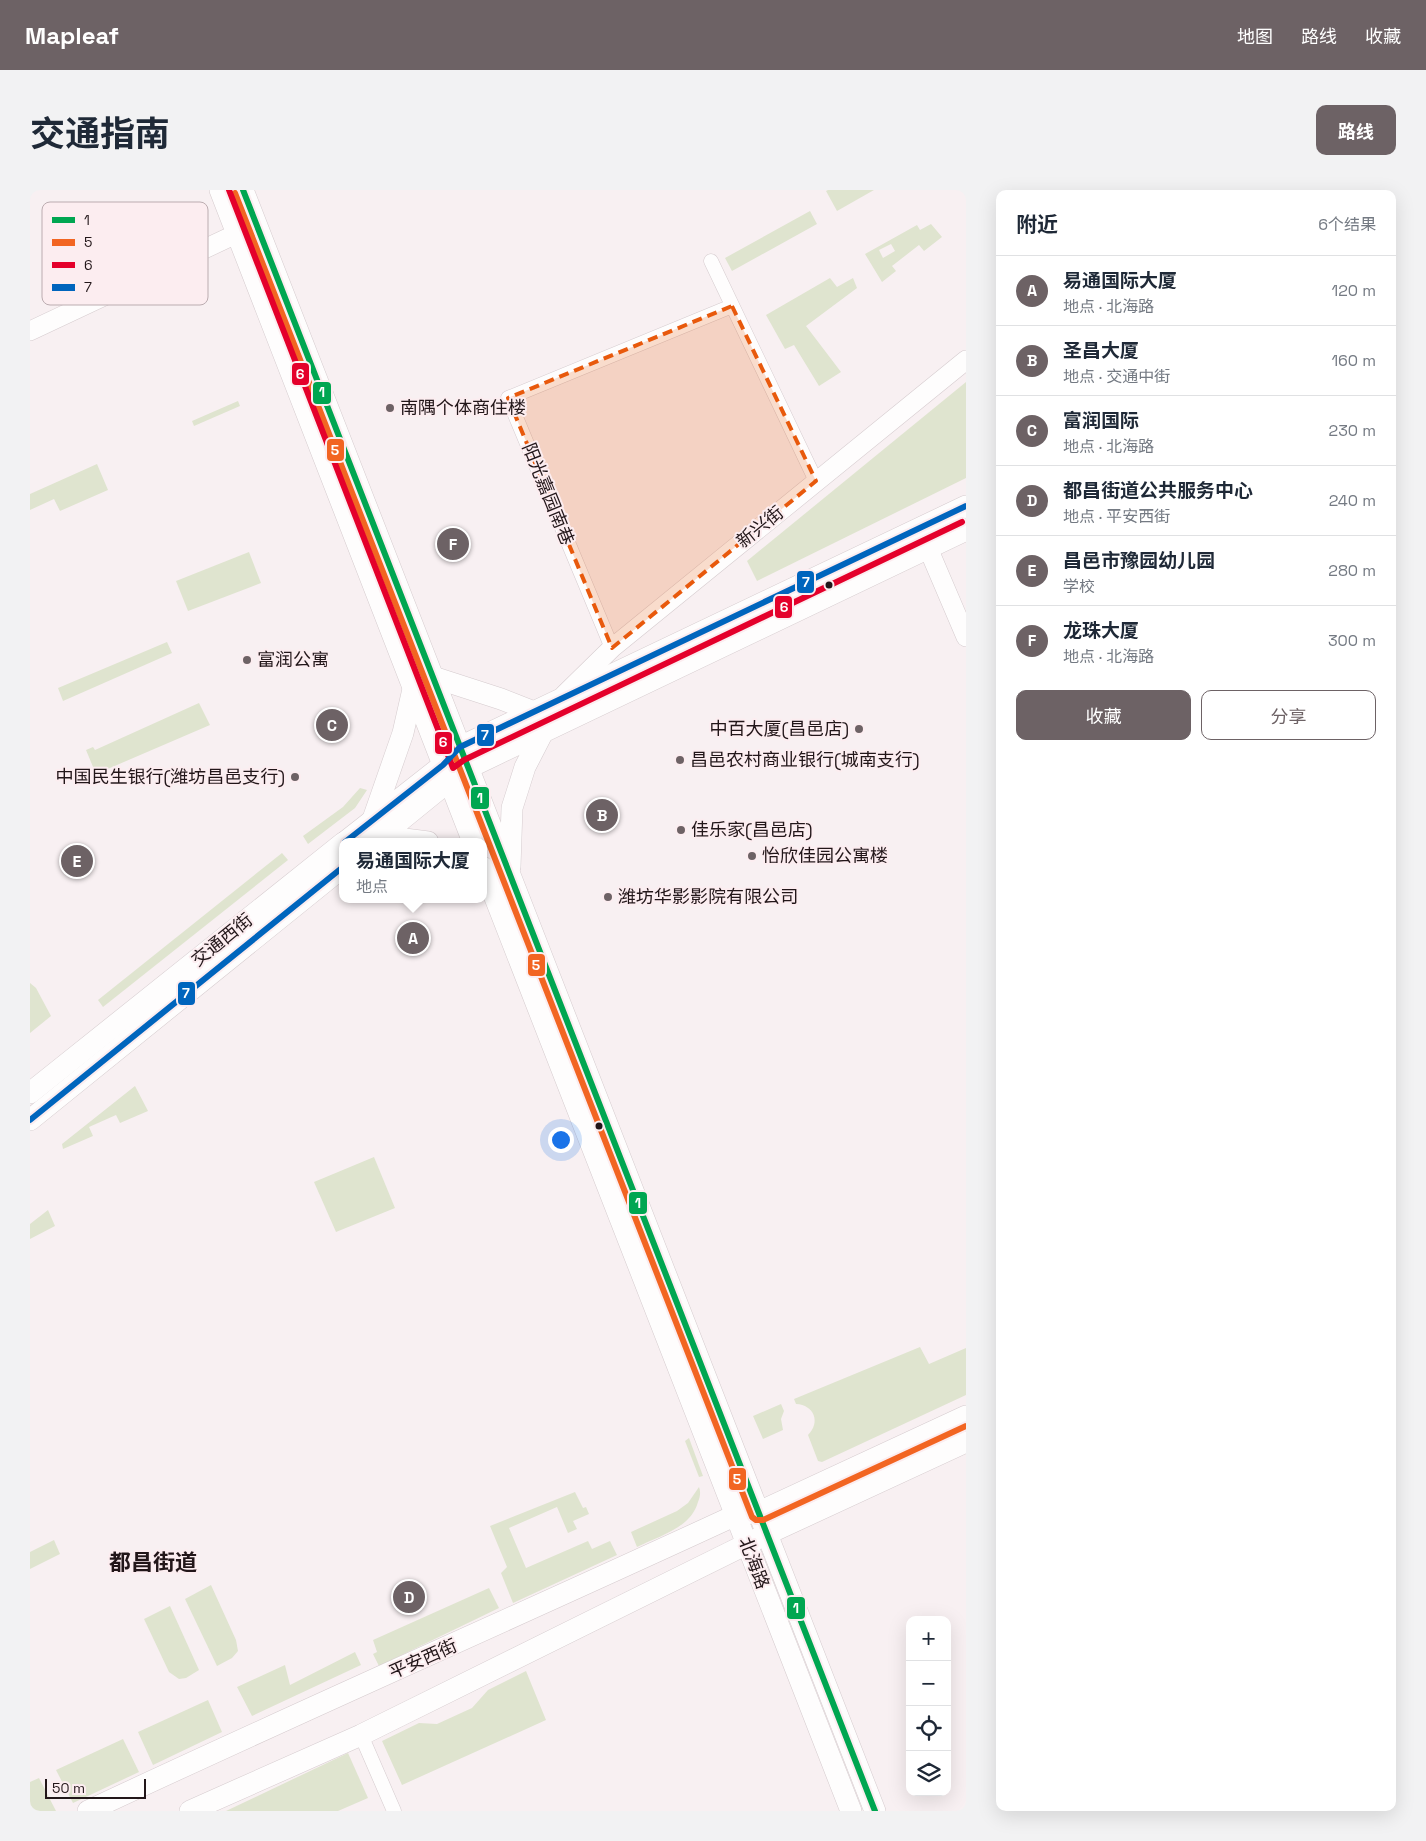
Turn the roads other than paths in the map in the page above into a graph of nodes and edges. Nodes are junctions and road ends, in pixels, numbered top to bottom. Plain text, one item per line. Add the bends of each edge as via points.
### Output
1 (220, 190) edge
2 (243, 190) edge
3 (256, 224) junction
4 (237, 234) junction
5 (208, 248) edge
6 (711, 262) dead end
7 (85, 305) edge
8 (732, 306) junction
9 (30, 331) edge
10 (966, 360) edge
11 (816, 481) junction
12 (966, 506) edge
13 (966, 530) edge
14 (928, 548) junction
15 (966, 637) edge
16 (612, 648) junction
17 (433, 677) junction
18 (413, 689) junction
19 (558, 701) junction
20 (538, 722) junction
21 (460, 747) junction
22 (468, 768) junction
23 (446, 773) junction
24 (376, 832) edge
25 (359, 838) edge
26 (407, 838) edge
27 (471, 838) edge
28 (339, 847) edge
29 (339, 870) edge
30 (510, 874) junction
31 (489, 892) edge
32 (30, 1093) edge
33 (30, 1120) edge
34 (966, 1416) edge
35 (966, 1442) edge
36 (759, 1512) junction
37 (736, 1515) junction
38 (767, 1534) junction
39 (747, 1544) junction
40 (361, 1734) junction
41 (88, 1811) edge
42 (190, 1811) edge
43 (394, 1811) edge
44 (851, 1811) edge
45 (875, 1811) edge

1 - 4 main road
2 - 3 main road, 北海路
3 - 4 street
3 - 17 main road, 北海路
4 - 5 street
4 - 18 main road
6 - 8 street
7 - 9 street
8 - 11 street
8 - 16 street, 阳光嘉园南巷 via 508,398
10 - 11 street, 新兴街
11 - 16 street, 新兴街
12 - 19 main road
13 - 14 main road
14 - 15 street
14 - 20 main road
16 - 19 street, 新兴街
17 - 20 main road via 501,699
17 - 21 main road, 北海路
18 - 23 main road
18 - 24 main road
19 - 20 main road
20 - 21 main road
20 - 22 main road
20 - 30 main road via 512,808
21 - 22 main road, 北海路
21 - 23 main road, 交通西街
22 - 23 main road
22 - 30 main road, 北海路
23 - 24 main road, 交通西街
23 - 27 main road
24 - 25 main road, 交通西街
24 - 26 main road
28 - 32 main road, 交通西街
29 - 33 main road, 交通西街
30 - 36 main road, 北海路
31 - 37 main road, 北海路
34 - 36 main road, 平安西街
35 - 38 main road
36 - 37 main road, 平安西街
36 - 38 main road, 北海路
37 - 39 main road, 北海路
37 - 41 main road, 平安西街
38 - 39 main road
38 - 45 main road, 北海路
39 - 40 main road
39 - 44 main road, 北海路
40 - 42 main road
40 - 43 street

